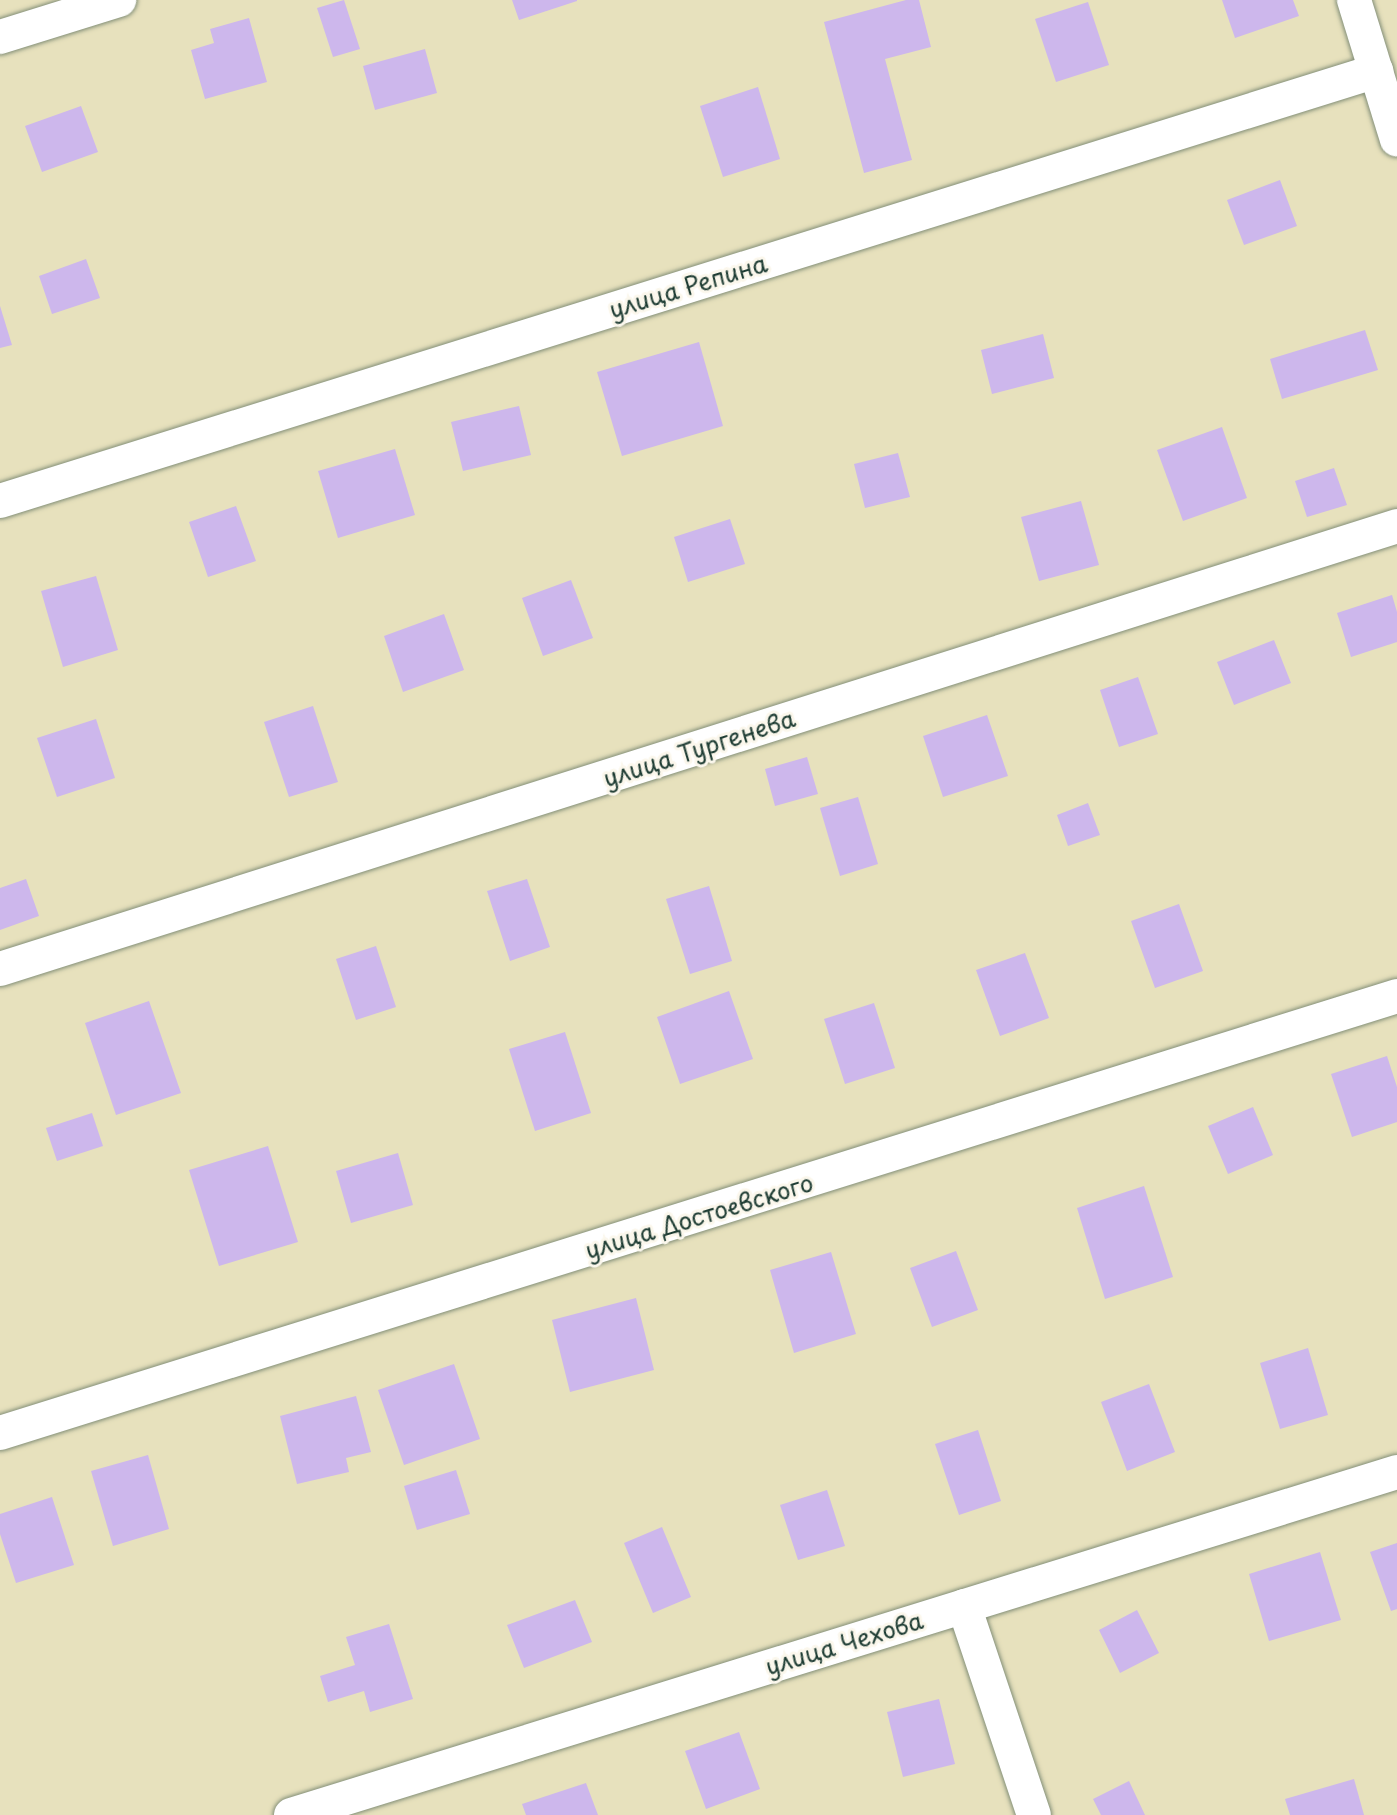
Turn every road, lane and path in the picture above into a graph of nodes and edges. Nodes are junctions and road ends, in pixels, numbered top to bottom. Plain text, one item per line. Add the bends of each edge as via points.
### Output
1 (119, 0) edge
2 (1354, 0) edge
3 (0, 37) edge
4 (1376, 71) junction
5 (1397, 140) edge
6 (0, 501) edge
7 (1397, 526) edge
8 (0, 969) edge
9 (1397, 996) edge
10 (0, 1433) edge
11 (1397, 1472) edge
12 (964, 1606) junction
13 (291, 1815) edge
14 (1034, 1815) edge

1 - 3 street
2 - 4 street
4 - 5 street
4 - 6 street, улица Репина
7 - 8 street, улица Тургенева
9 - 10 street, улица Достоевского
11 - 12 street, улица Чехова
12 - 13 street, улица Чехова
12 - 14 street

